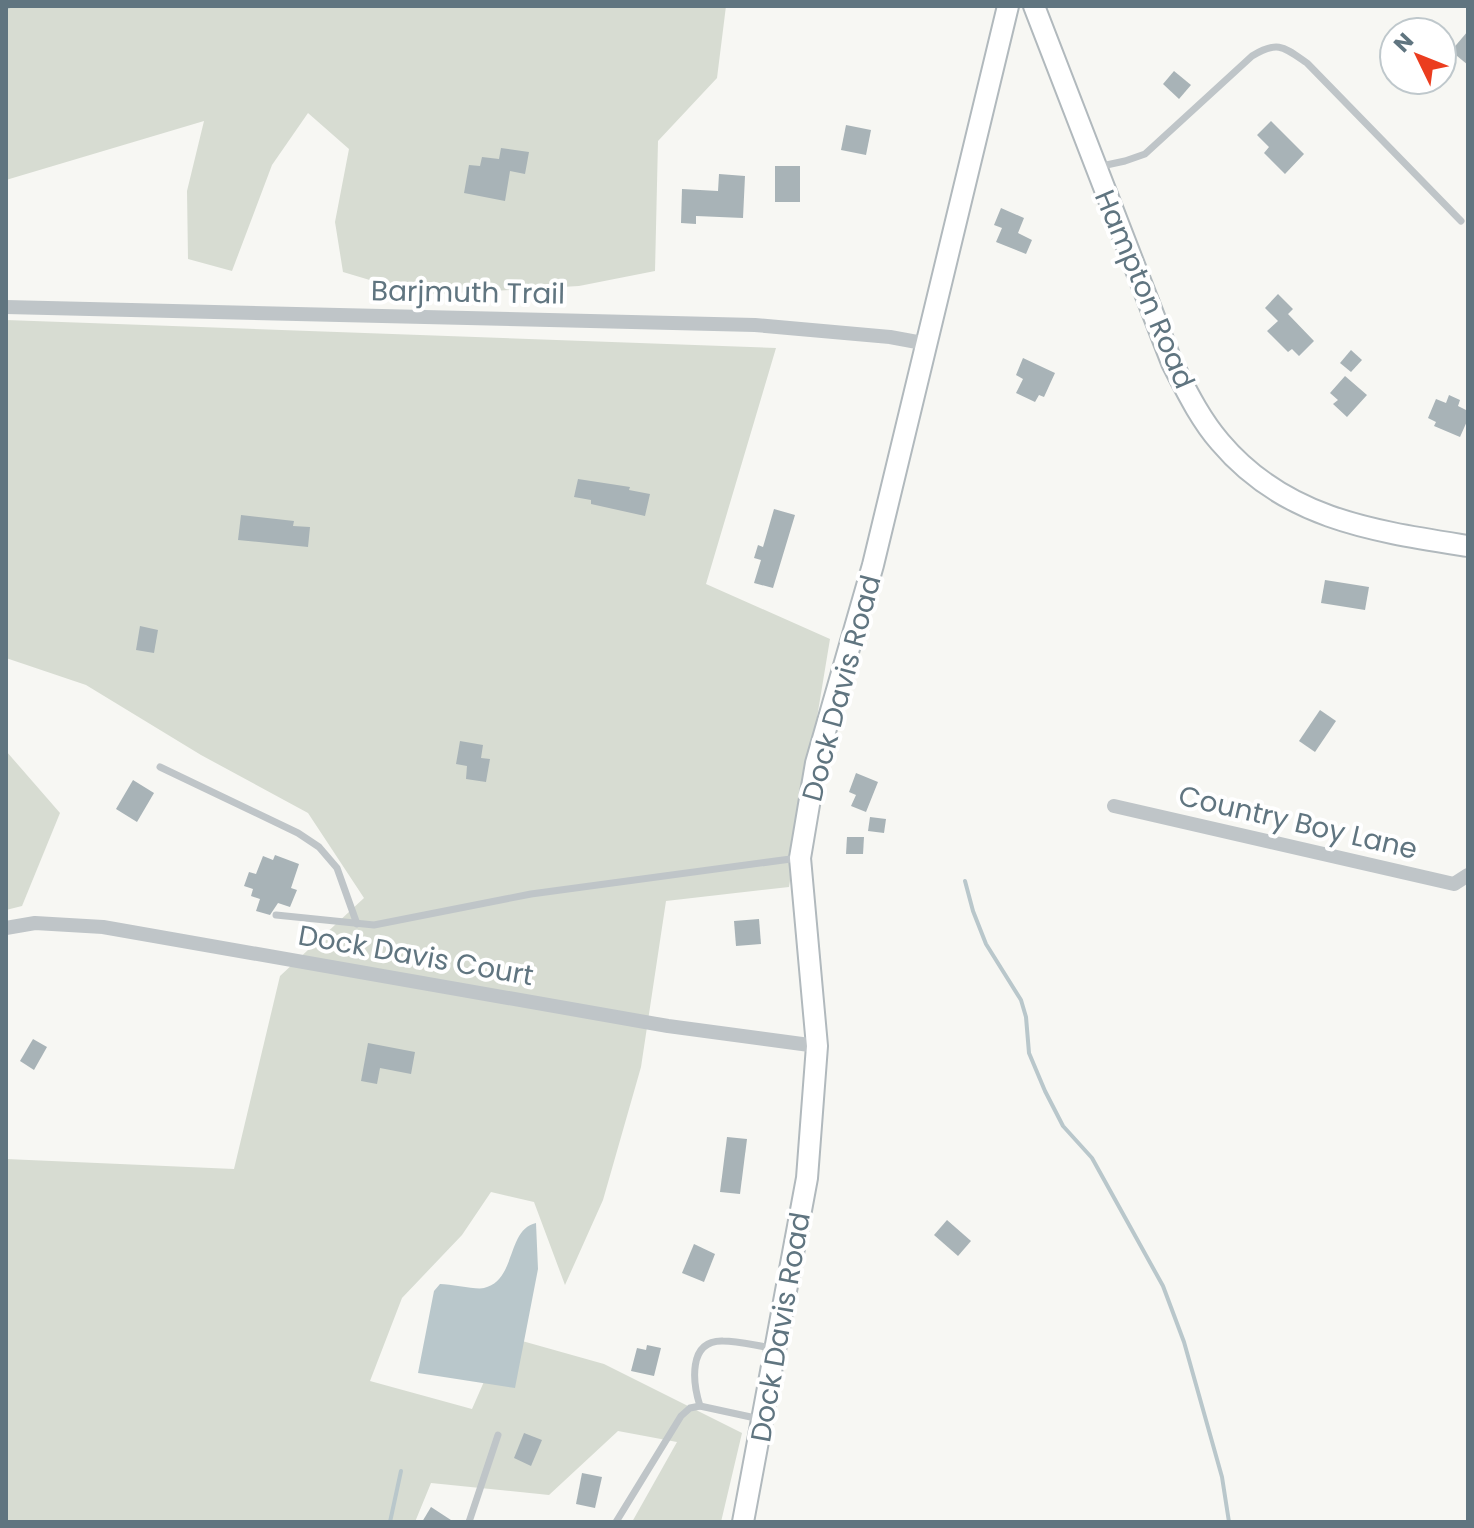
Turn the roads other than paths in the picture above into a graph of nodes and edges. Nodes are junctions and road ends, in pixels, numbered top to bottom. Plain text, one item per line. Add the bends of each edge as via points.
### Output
1 (1008, 6) edge
2 (1034, 6) edge
3 (1095, 167) junction
4 (1461, 221) dead end
5 (6, 307) edge
6 (928, 344) junction
7 (1468, 546) edge
8 (160, 767) dead end
9 (1114, 806) dead end
10 (800, 858) junction
11 (1468, 875) edge
12 (276, 915) dead end
13 (357, 924) junction
14 (6, 928) edge
15 (817, 1046) junction
16 (775, 1349) junction
17 (700, 1406) junction
18 (763, 1419) junction
19 (498, 1435) dead end
20 (469, 1522) edge
21 (616, 1522) edge
22 (743, 1522) edge

1 - 6 street, Dock Davis Road
2 - 3 street, Hampton Road
3 - 4 lane via 1145,154 1252,56 1268,46 1284,47 1307,63
3 - 7 street, Hampton Road via 1172,363 1196,408 1243,467 1277,494 1319,514
5 - 6 street, Barjmuth Trail via 755,325
6 - 10 street, Dock Davis Road via 816,763
8 - 13 lane via 319,847 337,868
9 - 11 street, Country Boy Lane via 1454,884
10 - 13 lane via 531,894
10 - 15 street, Dock Davis Road
12 - 13 lane
14 - 15 street, Dock Davis Court via 35,923 103,927 668,1026
15 - 16 street, Dock Davis Road via 807,1178
16 - 17 lane via 721,1340 710,1344 693,1370
16 - 18 street, Dock Davis Road
17 - 18 lane
17 - 21 lane via 681,1416
18 - 22 street, Dock Davis Road
19 - 20 lane

